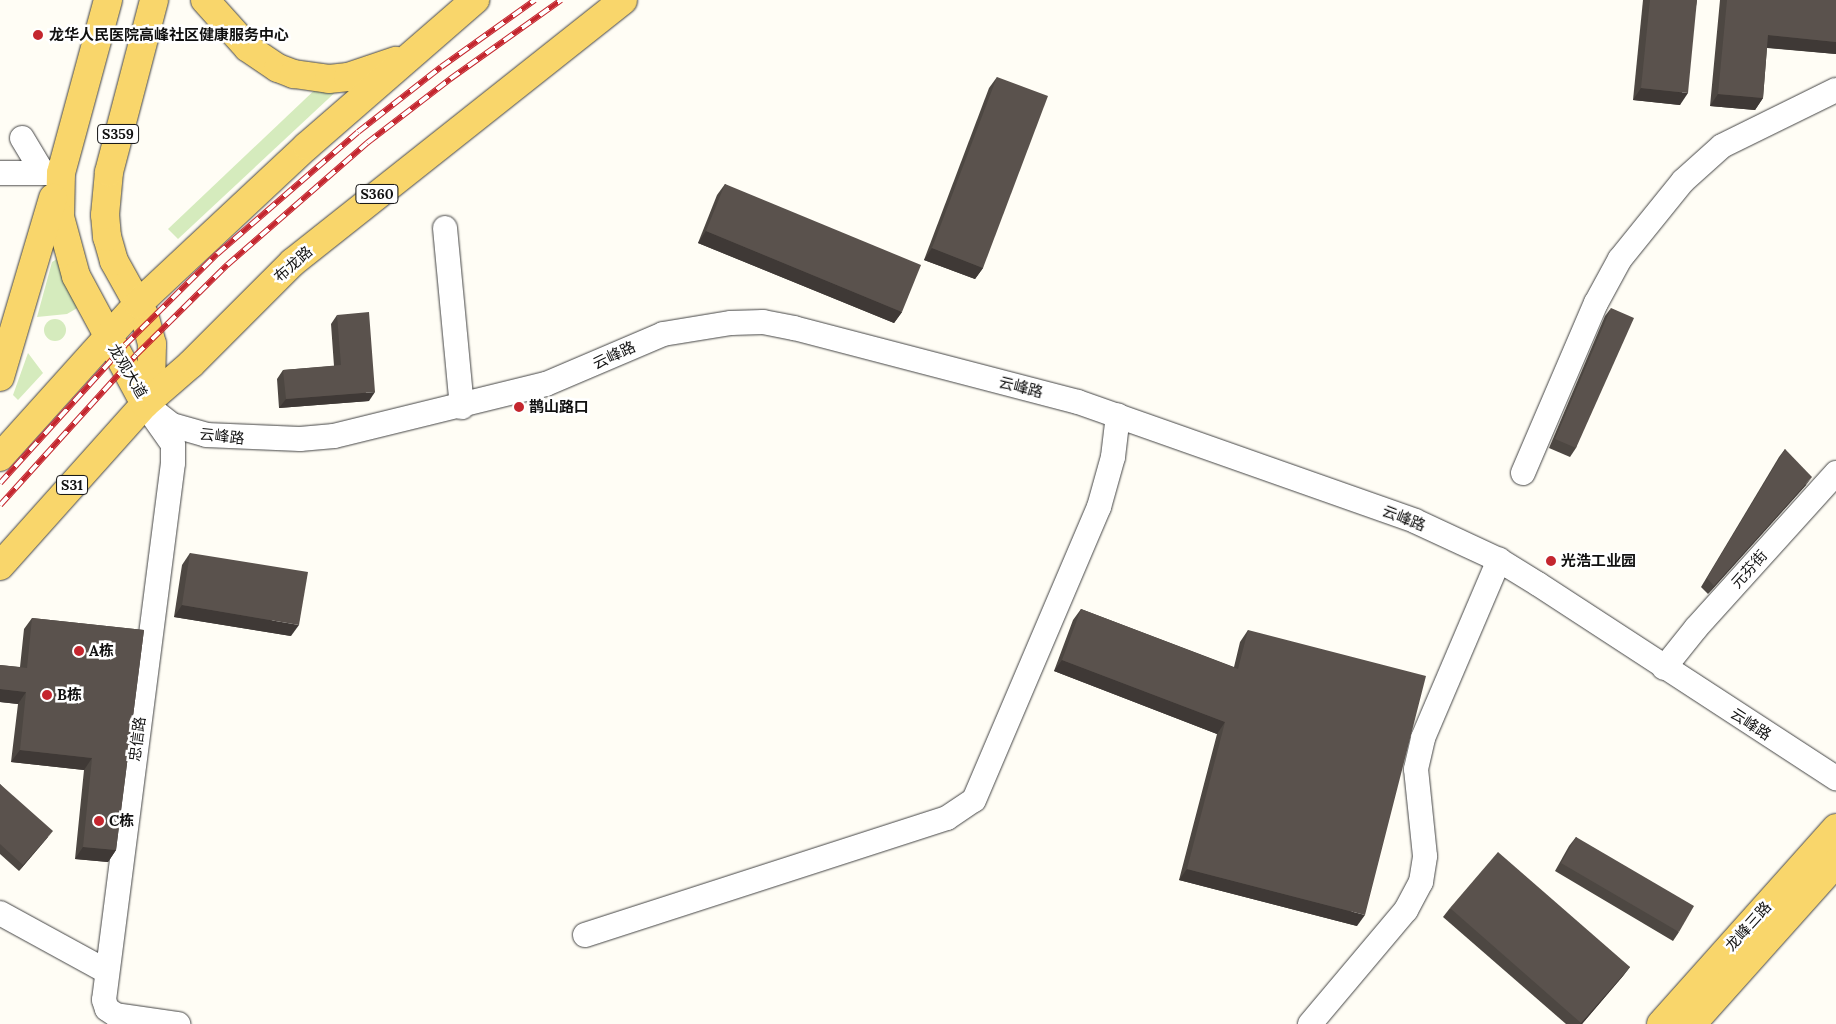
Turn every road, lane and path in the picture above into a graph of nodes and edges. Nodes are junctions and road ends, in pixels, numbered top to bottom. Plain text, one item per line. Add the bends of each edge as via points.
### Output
1 (108, 0) edge
2 (154, 0) edge
3 (205, 0) edge
4 (475, 0) edge
5 (623, 0) edge
6 (406, 58) junction
7 (1836, 90) edge
8 (22, 138) dead end
9 (50, 173) junction
10 (0, 174) edge
11 (445, 228) dead end
12 (138, 304) junction
13 (108, 337) junction
14 (0, 377) edge
15 (145, 404) junction
16 (462, 407) junction
17 (1118, 415) junction
18 (0, 457) edge
19 (1523, 473) dead end
20 (1836, 473) edge
21 (1499, 560) junction
22 (0, 566) edge
23 (1664, 668) junction
24 (1836, 778) edge
25 (1836, 828) edge
26 (1836, 863) edge
27 (0, 913) edge
28 (585, 935) dead end
29 (106, 971) junction
30 (1691, 1013) edge
31 (178, 1024) edge
32 (1310, 1024) edge
33 (1661, 1024) edge

1 - 9 main road, 龙观大道 / S359
2 - 12 main road, 龙观大道 / S359 via 109,172 105,209 106,237 114,261
3 - 6 main road via 248,48 294,74 329,79 348,77
4 - 6 main road
5 - 15 main road, 布龙路 / S360 via 293,262 191,364
6 - 12 main road
7 - 19 street via 1722,146 1683,181 1620,259 1596,303
8 - 9 street via 40,168
9 - 10 street
9 - 13 main road, 龙观大道 / S359 via 64,239 76,276
9 - 14 main road
11 - 16 street
12 - 13 main road
12 - 15 main road, 龙观大道 / S359 via 153,360 151,386
13 - 15 main road, 龙观大道 / S359
13 - 18 main road
15 - 16 street, 云峰路 via 187,432 234,438 300,439 378,428
15 - 22 main road, 布龙路 / S31
15 - 29 street, 忠信路 via 173,445 173,463
16 - 17 street, 云峰路 via 546,384 663,334 702,325 763,322 1031,389
17 - 21 street, 云峰路 via 1415,520
17 - 28 street via 1113,457 1099,507 974,800 948,818
20 - 23 street, 元芬街
21 - 23 street, 云峰路
21 - 32 street via 1423,738 1416,770 1425,856 1422,882 1406,910
23 - 24 street, 云峰路
25 - 30 main road, 龙峰三路
26 - 30 main road, 龙峰三路
27 - 29 street
29 - 31 street, 忠信路 via 104,1000 116,1015
30 - 33 main road, 龙峰三路

